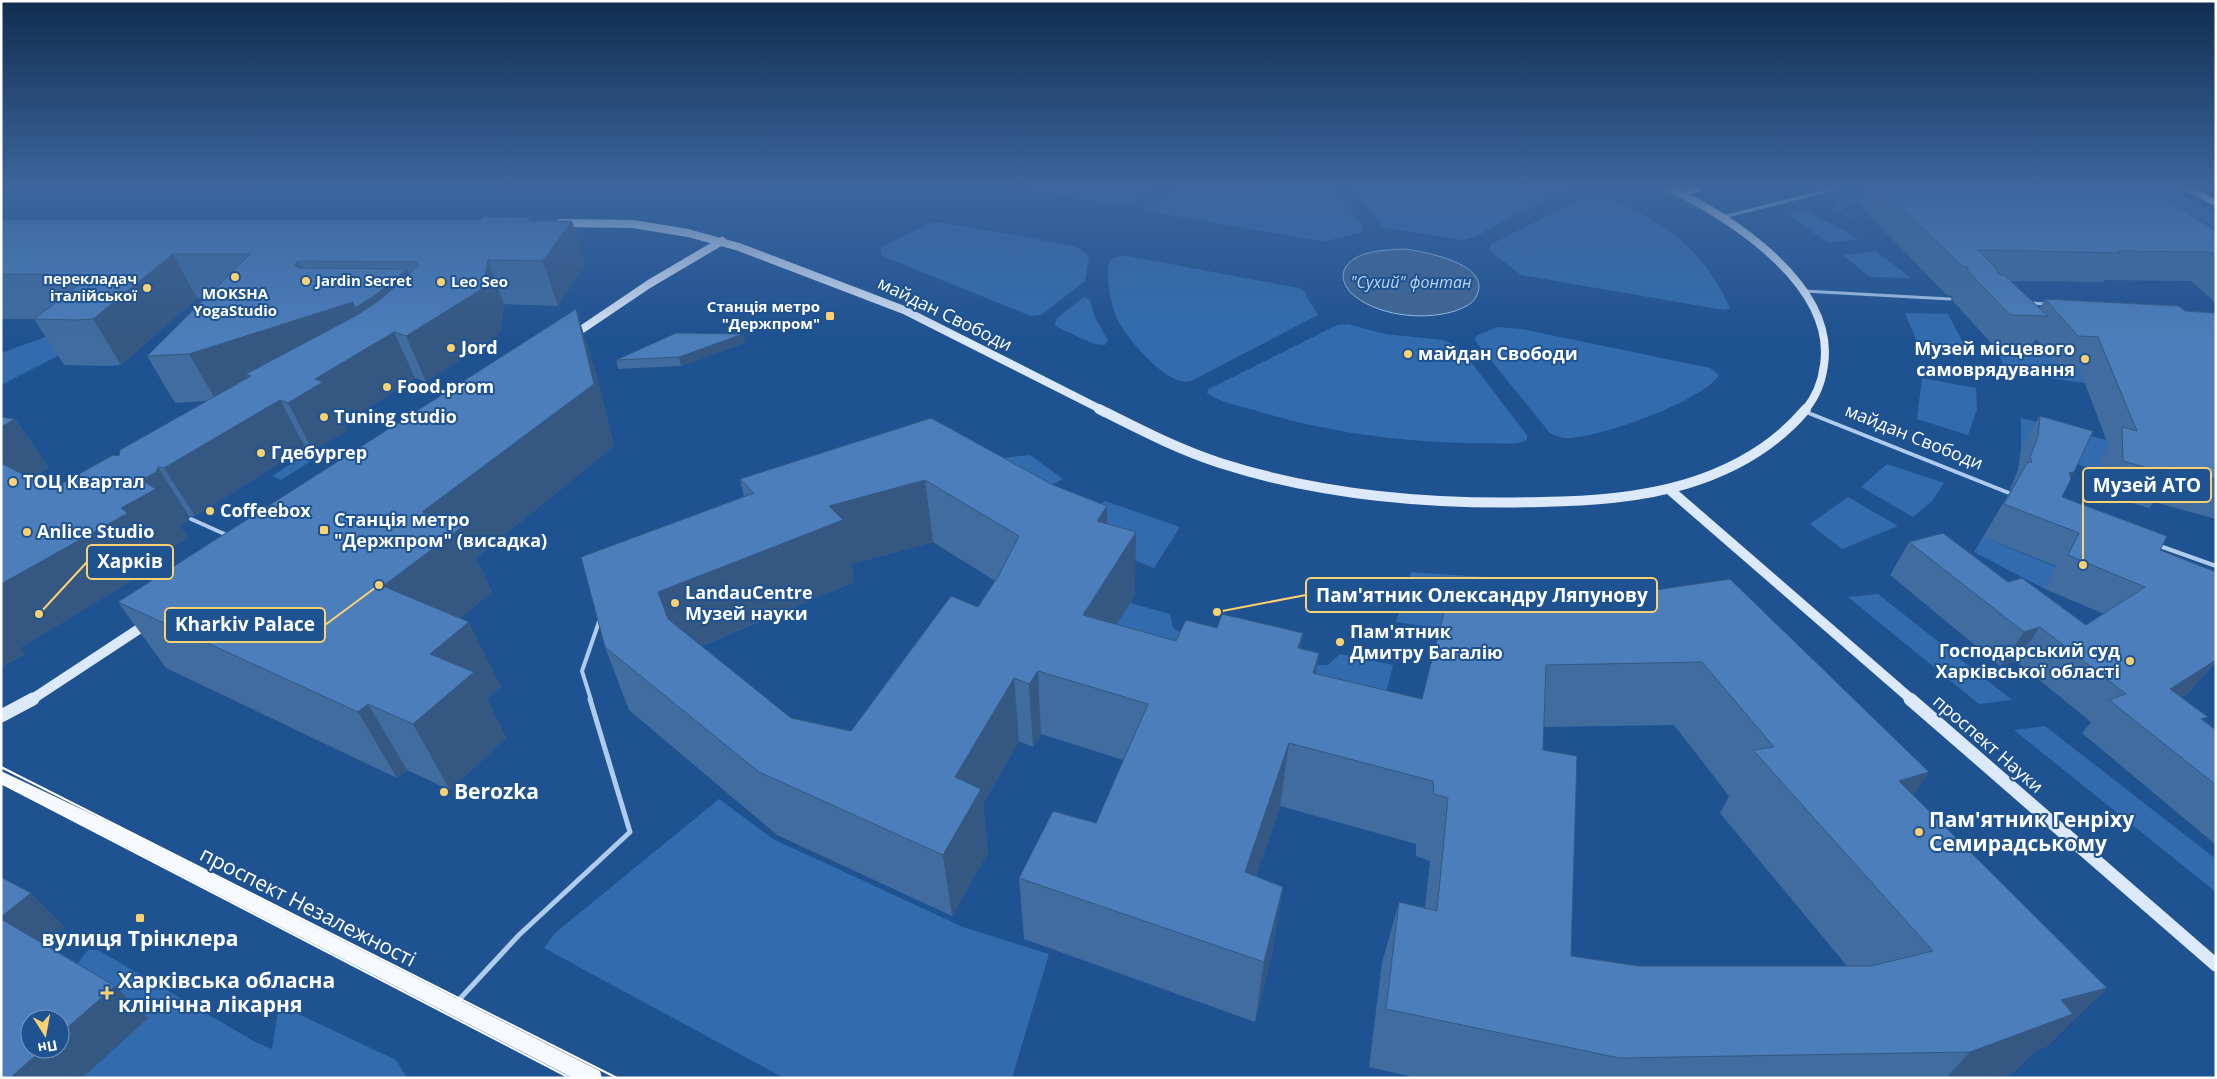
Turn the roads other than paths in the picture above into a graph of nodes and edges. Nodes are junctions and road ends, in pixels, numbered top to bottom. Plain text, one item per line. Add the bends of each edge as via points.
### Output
1 (707, 238) edge
2 (1749, 238) edge
3 (722, 241) junction
4 (1804, 291) junction
5 (1950, 299) dead end
6 (2021, 303) edge
7 (2050, 304) edge
8 (566, 340) edge
9 (1806, 412) junction
10 (1670, 490) junction
11 (2009, 493) edge
12 (191, 519) dead end
13 (234, 538) edge
14 (2152, 544) edge
15 (2216, 566) edge
16 (601, 617) edge
17 (155, 618) edge
18 (1, 716) edge
19 (1, 777) edge
20 (2216, 965) edge
21 (453, 1007) junction
22 (593, 1078) edge

1 - 3 main road, майдан Свободи
2 - 4 main road, майдан Свободи via 1770,255
3 - 8 main road via 649,284
3 - 10 main road, майдан Свободи via 874,297 921,318 1179,448 1308,486 1374,496 1497,503 1610,498
4 - 5 lane
4 - 9 main road, майдан Свободи via 1820,319 1826,372 1818,394
6 - 7 lane
9 - 10 main road, майдан Свободи via 1784,433 1750,456 1713,475
9 - 11 lane, майдан Свободи
10 - 20 main road, проспект Науки
12 - 13 lane
14 - 15 lane
16 - 21 lane via 582,671 630,832 519,935
17 - 18 main road via 25,704
19 - 21 main road, проспект Незалежності
21 - 22 main road, проспект Незалежності

